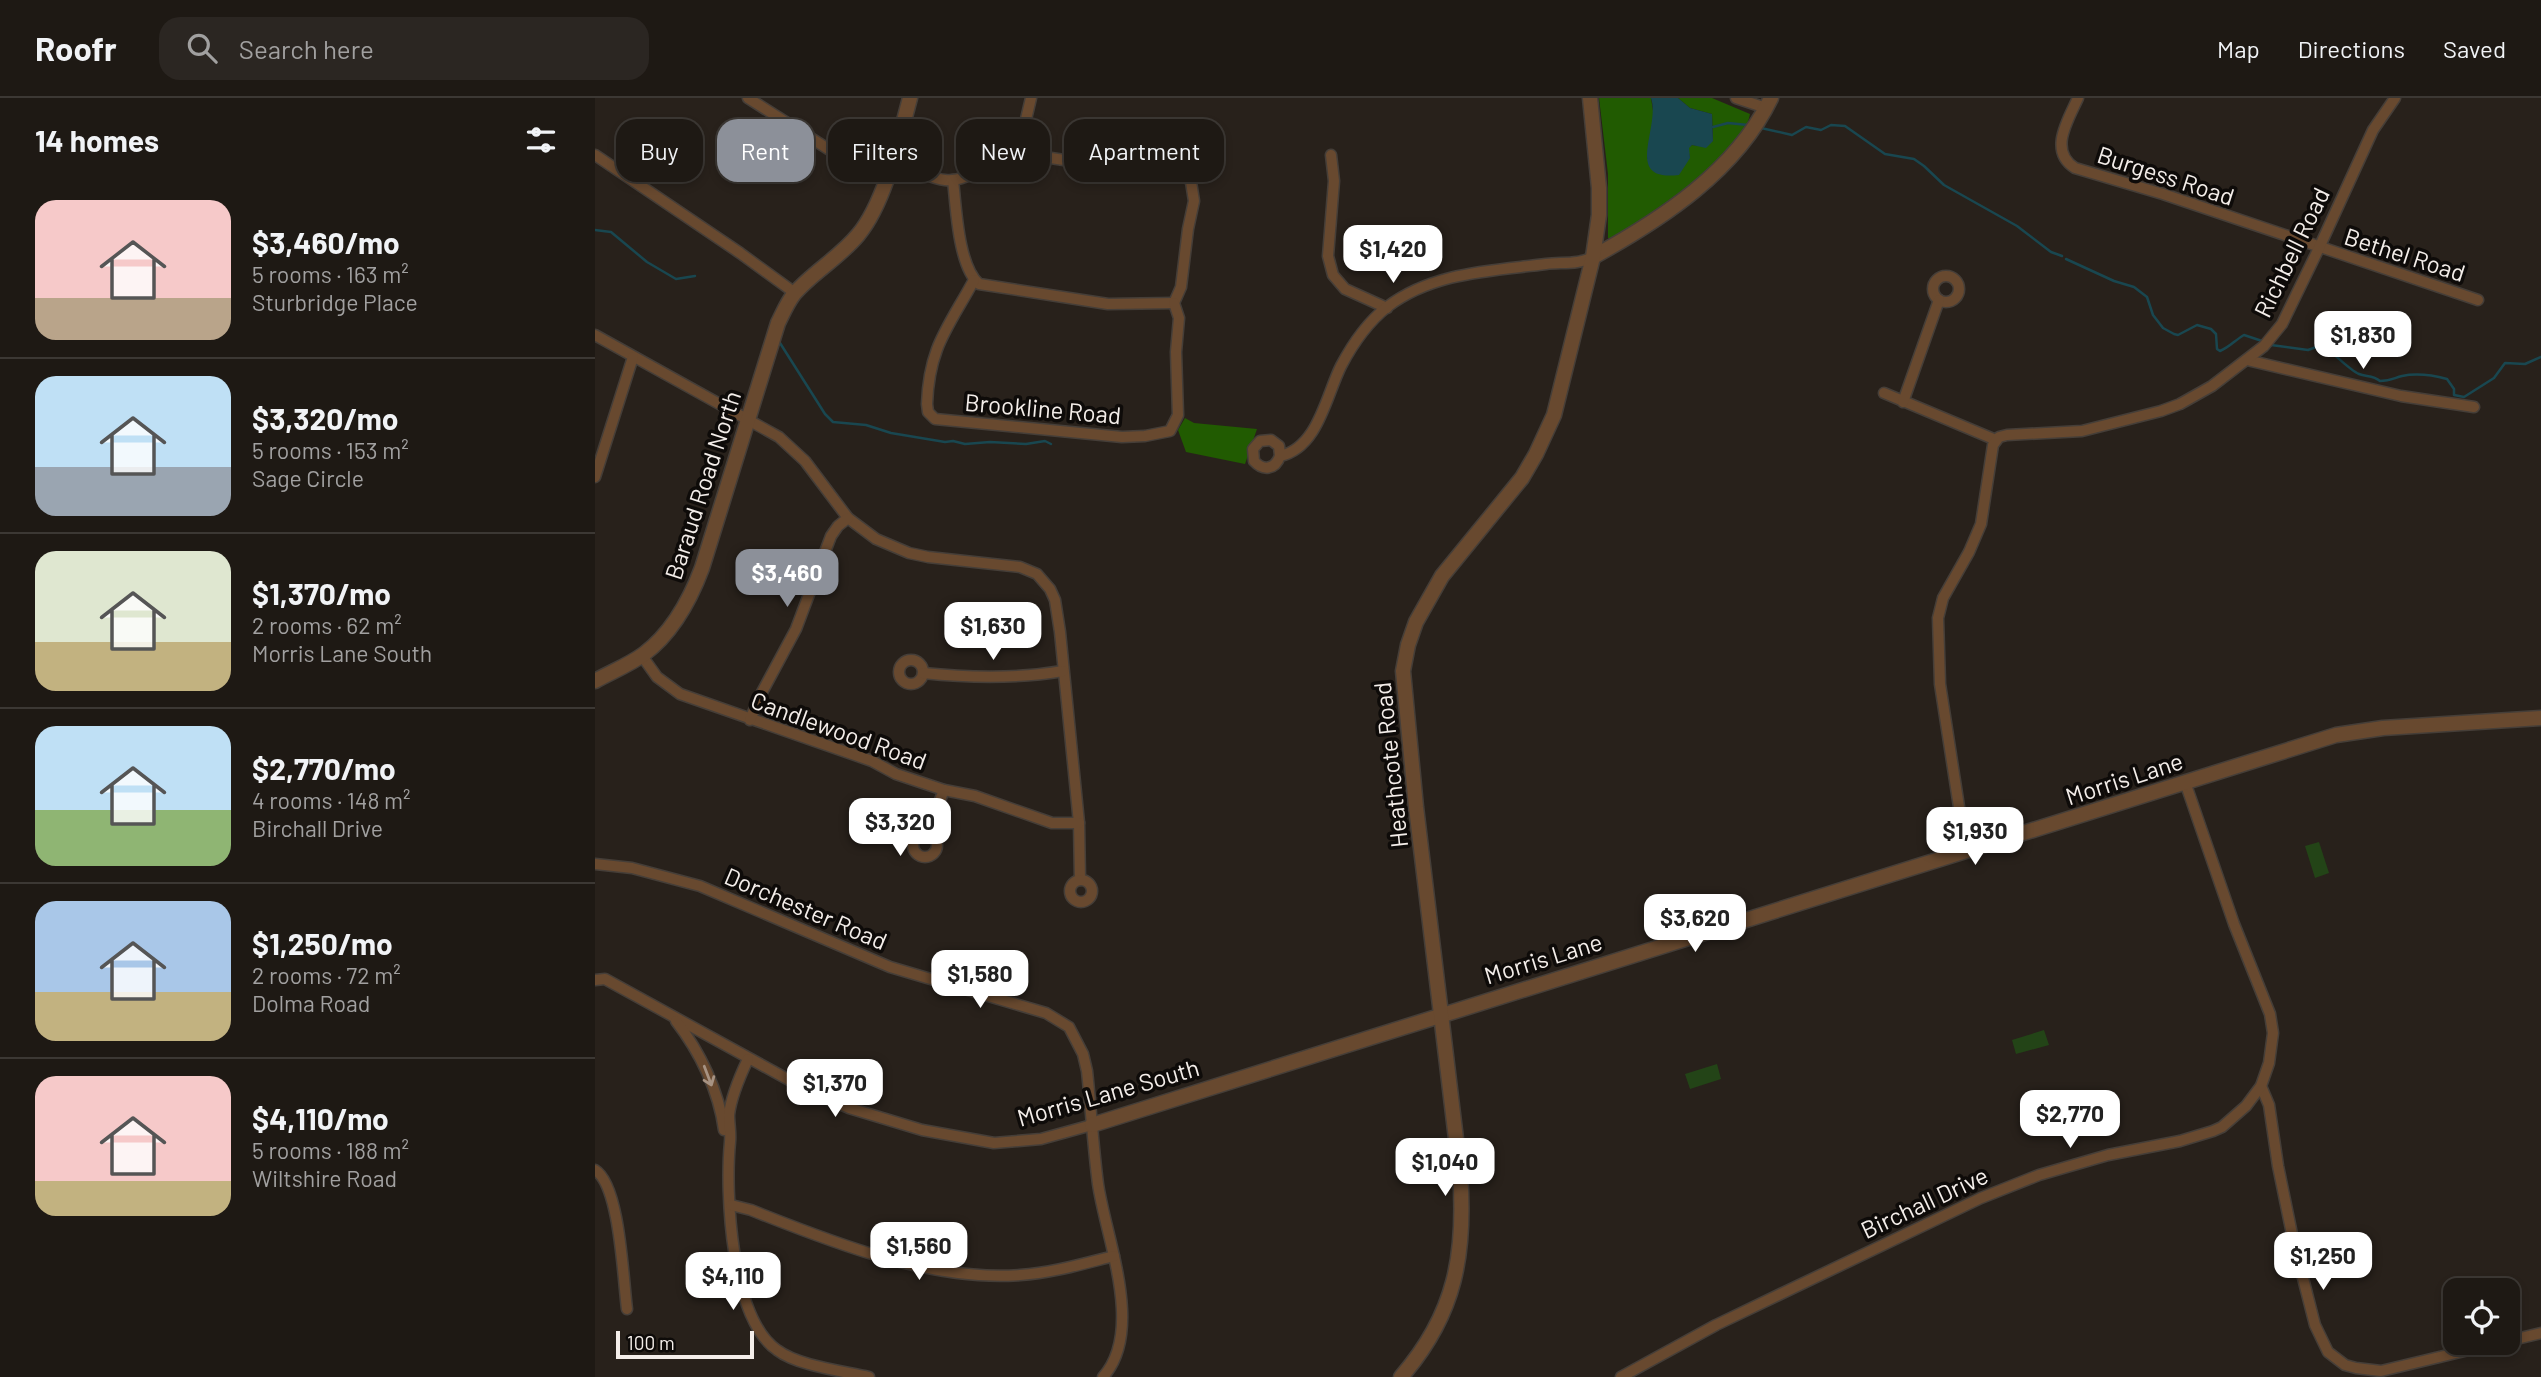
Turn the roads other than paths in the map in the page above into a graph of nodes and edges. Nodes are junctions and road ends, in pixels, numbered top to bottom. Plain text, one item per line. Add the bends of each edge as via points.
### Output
1 (748, 98) edge
2 (910, 98) edge
3 (1031, 98) edge
4 (1590, 98) edge
5 (1736, 98) edge
6 (2078, 98) edge
7 (2395, 98) edge
8 (1762, 114) edge
9 (904, 119) edge
10 (1026, 119) edge
11 (828, 148) edge
12 (595, 155) edge
13 (1331, 155) dead end
14 (1050, 157) edge
15 (942, 178) edge
16 (956, 179) edge
17 (953, 180) junction
18 (884, 182) edge
19 (2319, 248) junction
20 (1593, 257) junction
21 (974, 281) junction
22 (795, 293) junction
23 (1939, 300) dead end
24 (2478, 300) dead end
25 (1174, 303) junction
26 (1387, 308) junction
27 (595, 335) edge
28 (633, 357) junction
29 (2247, 360) junction
30 (1884, 393) dead end
31 (1903, 402) junction
32 (2474, 407) dead end
33 (747, 421) junction
34 (1996, 440) junction
35 (1280, 456) dead end
36 (595, 477) edge
37 (848, 518) junction
38 (642, 656) junction
39 (1063, 671) junction
40 (923, 673) dead end
41 (595, 681) edge
42 (2541, 718) edge
43 (750, 719) junction
44 (2185, 782) junction
45 (944, 790) junction
46 (1079, 822) junction
47 (927, 833) dead end
48 (1966, 852) junction
49 (595, 864) edge
50 (1080, 880) dead end
51 (595, 980) edge
52 (1441, 1015) junction
53 (673, 1017) junction
54 (748, 1059) junction
55 (1248, 1075) joint
56 (2261, 1086) junction
57 (1092, 1125) junction
58 (729, 1150) junction
59 (595, 1170) edge
60 (731, 1205) junction
61 (1114, 1256) junction
62 (627, 1309) dead end
63 (2541, 1333) edge
64 (2520, 1338) edge
65 (2448, 1355) edge
66 (869, 1377) edge
67 (1103, 1377) edge
68 (1401, 1377) edge
69 (1621, 1377) edge

1 - 11 street
2 - 9 street, Baraud Road North
3 - 10 street
4 - 20 street, Heathcote Road via 1599,188
5 - 8 street
6 - 19 street, Burgess Road via 2062,134 2062,154 2069,164
7 - 19 street, Richbell Road via 2373,130
8 - 20 street via 1736,151 1696,190
12 - 22 street
13 - 26 street via 1334,181 1328,256 1333,275 1345,289
14 - 25 street via 1123,169 1183,172 1191,182 1194,201 1181,287
15 - 17 street
16 - 17 street
17 - 21 street via 955,220
18 - 22 street, Baraud Road North via 859,234
19 - 24 street, Bethel Road
19 - 29 street, Richbell Road via 2282,324
20 - 26 street via 1583,263 1454,276
20 - 52 street, Heathcote Road via 1546,435 1522,478 1442,576 1408,645 1403,671 1405,701
21 - 25 street via 986,287 1108,304
21 - 25 street, Brookline Road via 933,357 927,404 935,419 1122,436 1170,431 1178,415 1179,318
22 - 33 street, Baraud Road North via 778,323
23 - 31 street
26 - 35 street via 1351,349 1304,443
27 - 28 street
28 - 33 street
28 - 36 street
29 - 32 street via 2401,396
29 - 34 street, Richbell Road via 2213,386 2161,411 2082,431 2007,435
30 - 31 street
31 - 34 street
33 - 37 street via 796,451
33 - 38 street, Baraud Road North via 698,579 679,615
34 - 48 street via 1990,452 1980,524 1943,598 1938,618 1940,684
37 - 39 street via 876,539 909,553 1020,566 1037,574 1055,600
37 - 43 street via 831,536 796,629
38 - 41 street, Baraud Road North
38 - 43 street, Candlewood Road via 657,677 680,694
39 - 40 street via 1010,678
39 - 46 street
42 - 44 street, Morris Lane via 2353,731
43 - 45 street, Candlewood Road
44 - 48 street, Morris Lane
44 - 56 street, Birchall Drive via 2270,1014 2272,1046
45 - 46 street, Candlewood Road via 1052,823
45 - 47 street
46 - 50 street
48 - 52 street, Morris Lane
49 - 57 street, Dorchester Road via 632,868 700,886 890,967 1055,1017 1069,1027 1083,1054
51 - 53 street, Morris Lane South via 605,979
52 - 55 street, Morris Lane
52 - 68 street, Heathcote Road via 1462,1192 1461,1250 1443,1311
53 - 54 street, Morris Lane South
53 -> 58 street via 703,1065 723,1118
54 - 57 street, Morris Lane South via 849,1108 971,1141 1041,1139
54 - 58 street via 729,1114
55 - 57 street, Morris Lane South
56 - 65 street via 2269,1105 2293,1239 2315,1325 2328,1352 2350,1367 2381,1371
56 - 69 street, Birchall Drive via 2222,1127 2052,1171 1981,1198 1733,1317
57 - 61 street, Dorchester Road via 1098,1185
58 - 60 street
59 - 62 street via 603,1175 613,1197
60 - 61 street via 869,1253 958,1272 1017,1276
60 - 66 street via 731,1242 758,1332 784,1355
61 - 67 street, Dorchester Road via 1121,1336 1115,1363
63 - 64 street

